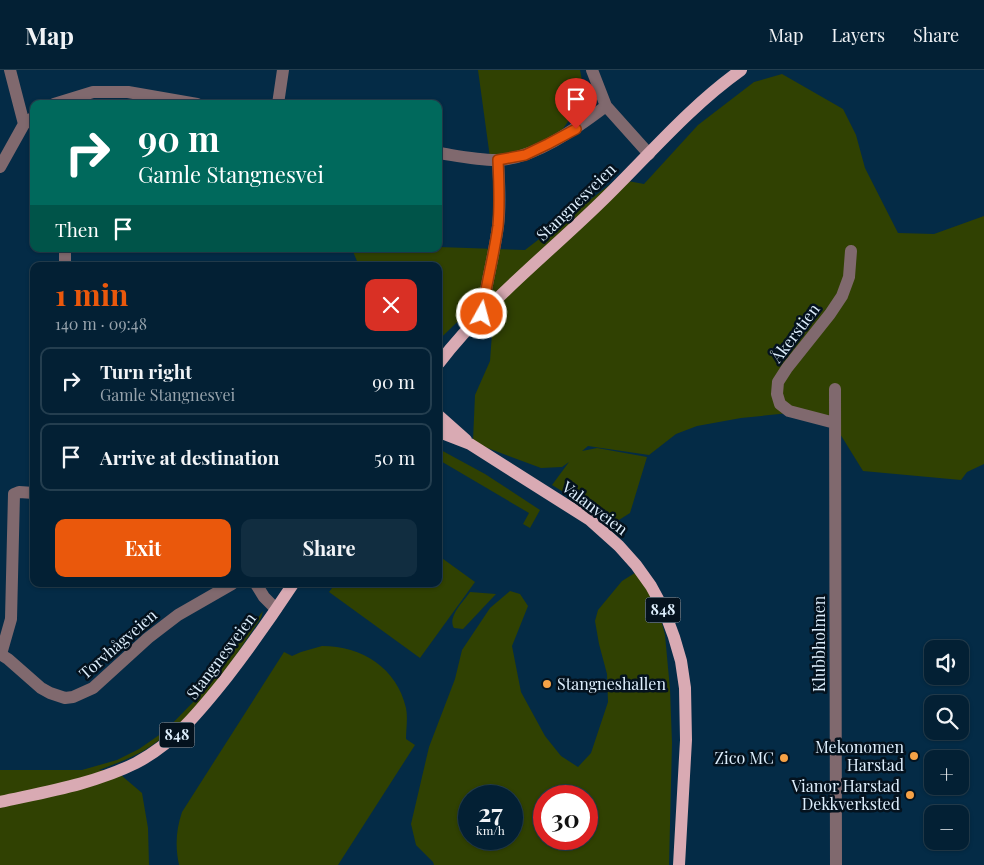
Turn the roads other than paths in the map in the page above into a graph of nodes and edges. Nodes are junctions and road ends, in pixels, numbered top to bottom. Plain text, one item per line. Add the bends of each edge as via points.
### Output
1 (10, 70) edge
2 (283, 70) edge
3 (592, 70) edge
4 (741, 70) edge
5 (67, 100) edge
6 (159, 100) edge
7 (279, 100) edge
8 (606, 106) junction
9 (29, 121) edge
10 (442, 153) edge
11 (649, 154) junction
12 (498, 160) junction
13 (0, 167) edge
14 (851, 251) dead end
15 (482, 314) junction
16 (442, 359) edge
17 (835, 389) dead end
18 (442, 419) edge
19 (835, 423) junction
20 (442, 433) edge
21 (470, 444) junction
22 (30, 493) edge
23 (227, 587) edge
24 (258, 587) edge
25 (291, 587) edge
26 (276, 609) junction
27 (0, 654) edge
28 (0, 802) edge
29 (679, 865) edge
30 (836, 865) edge

1 - 9 street
2 - 7 street
3 - 8 street
4 - 11 main road, Stangnesveien via 692,110
5 - 6 street via 93,92 128,92
8 - 11 street
8 - 12 street via 576,129 548,144 525,155
9 - 13 street
10 - 12 street
11 - 15 main road, Stangnesveien
12 - 15 street via 498,225
14 - 19 street, Åkerstien via 849,277 842,296 778,382 780,404 789,411
15 - 16 main road, Stangnesveien
17 - 19 street
18 - 21 main road, Valanveien / 848
19 - 30 street, Klubbholmen
20 - 21 main road, Valanveien / 848
21 - 29 main road, Valanveien / 848 via 590,520 636,565 664,610 681,661 685,696 686,740
22 - 27 street via 14,494 11,619
23 - 27 street, Torvhågveien via 178,615 98,684 80,695 65,698 50,694
24 - 26 street
25 - 26 main road, Stangnesveien / 848
26 - 28 main road, Stangnesveien / 848 via 203,707 172,739 153,753 92,780

